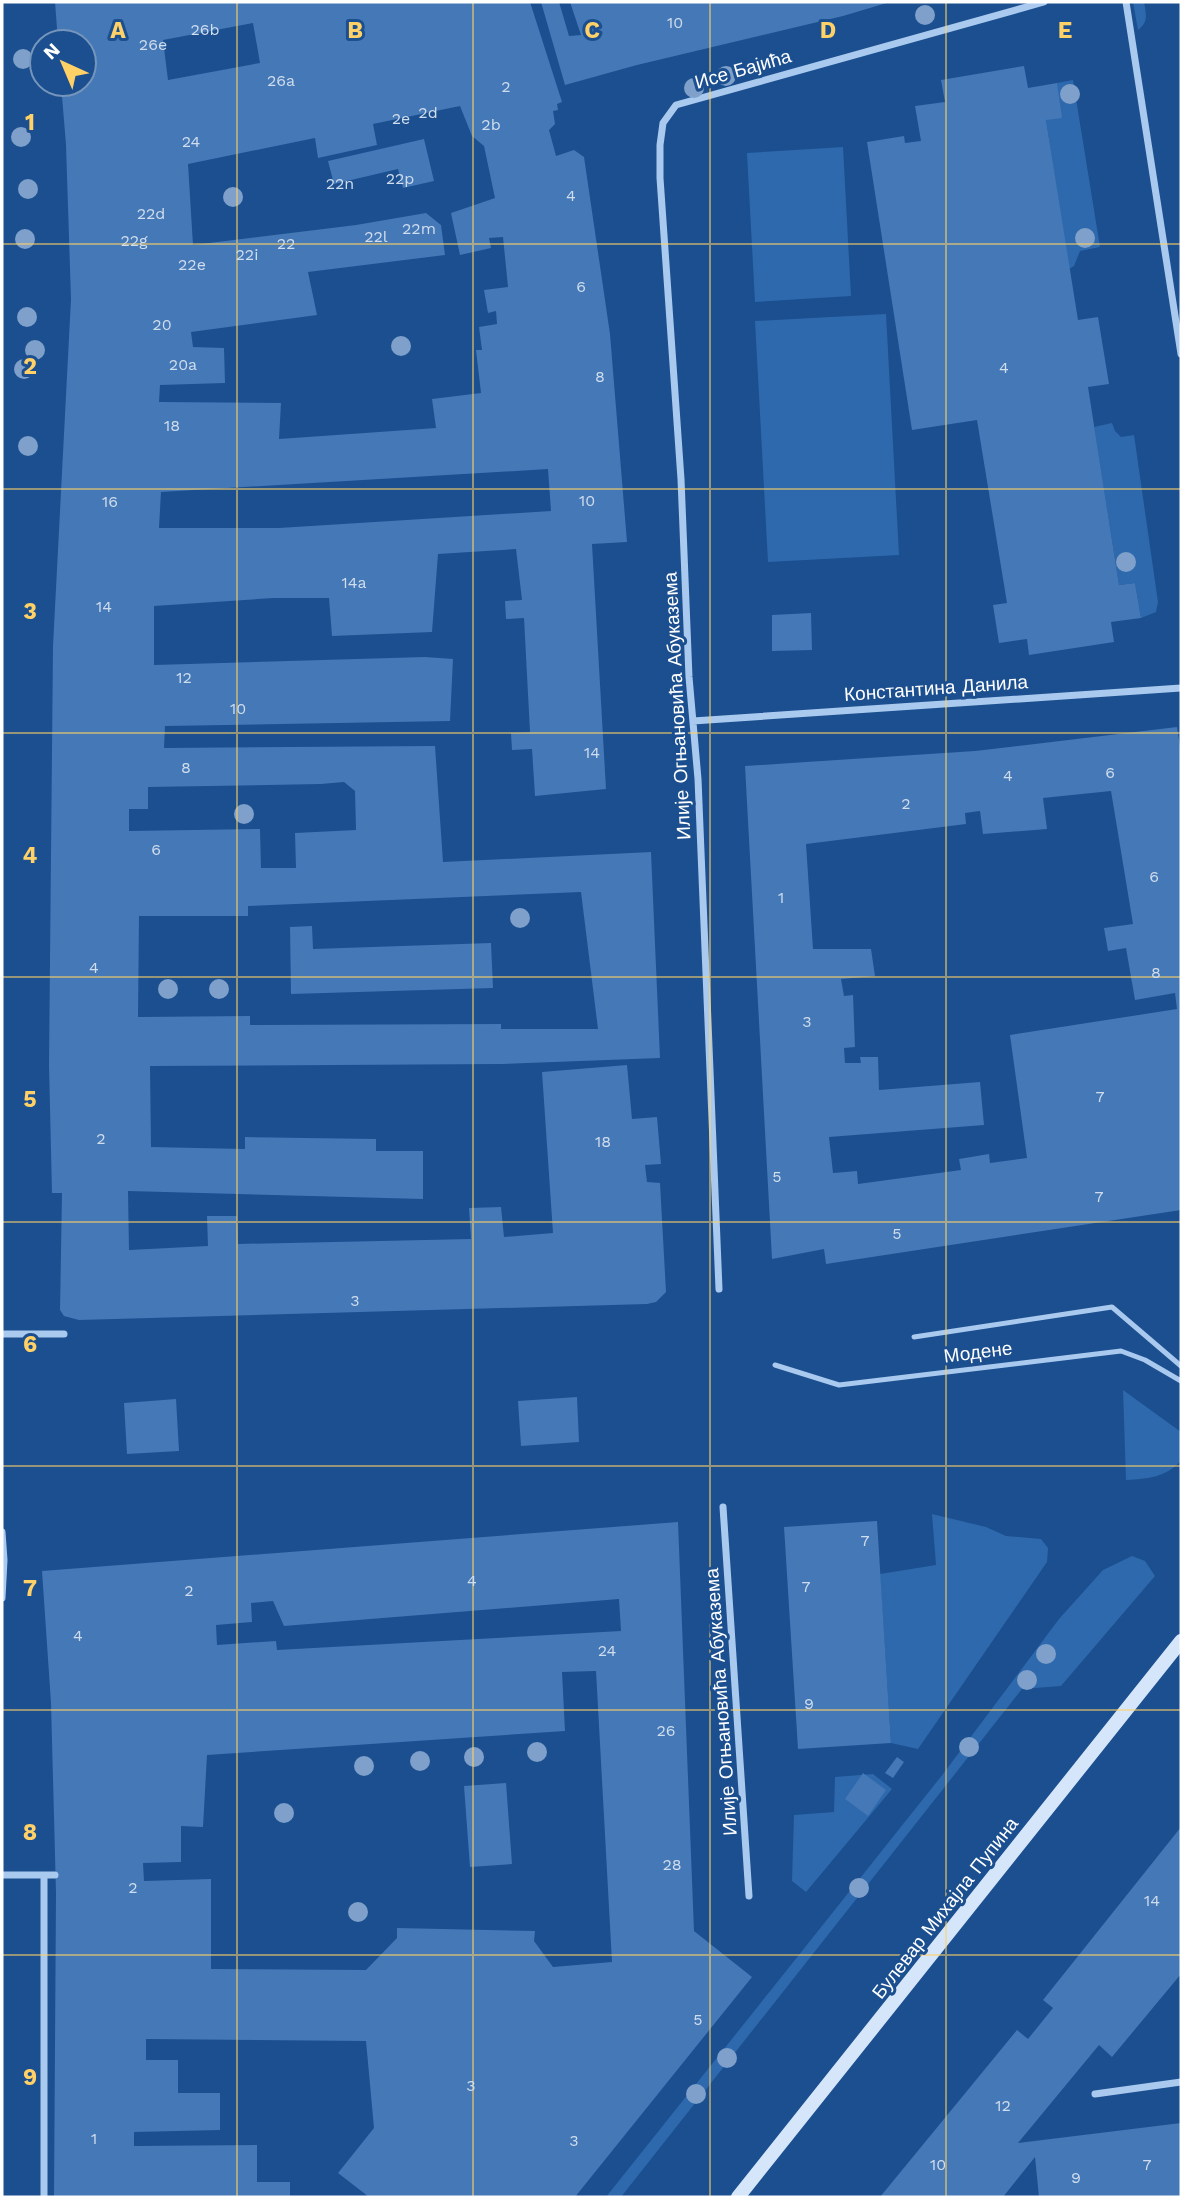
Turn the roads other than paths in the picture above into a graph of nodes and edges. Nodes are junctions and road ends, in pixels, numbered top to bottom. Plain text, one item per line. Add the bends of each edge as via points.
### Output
1 (1044, 2) edge
2 (1126, 2) edge
3 (663, 123) joint
4 (1181, 354) edge
5 (1181, 688) edge
6 (693, 721) junction
7 (719, 1289) dead end
8 (2, 1334) edge
9 (64, 1334) dead end
10 (914, 1338) dead end
11 (775, 1365) dead end
12 (1181, 1366) edge
13 (1181, 1381) edge
14 (723, 1507) dead end
15 (2, 1532) edge
16 (3, 1559) edge
17 (2, 1598) edge
18 (1181, 1642) edge
19 (2, 1875) edge
20 (55, 1875) dead end
21 (44, 1876) junction
22 (750, 1896) dead end
23 (1181, 2082) edge
24 (1096, 2094) dead end
25 (44, 2197) edge
26 (738, 2197) edge

1 - 3 street, Исе Бајића via 676,105
2 - 4 street
3 - 6 street, Илије Огњановића Абуказема via 660,178
5 - 6 street, Константина Данила
6 - 7 street, Илије Огњановића Абуказема
8 - 9 street
10 - 12 lane, Модене via 1112,1307
11 - 13 lane, Модене via 839,1385 1121,1352
14 - 22 street, Илије Огњановића Абуказема
15 - 16 street
16 - 17 street
18 - 26 main road, Булевар Михајла Пупина
19 - 21 street
20 - 21 street
21 - 25 street
23 - 24 street

